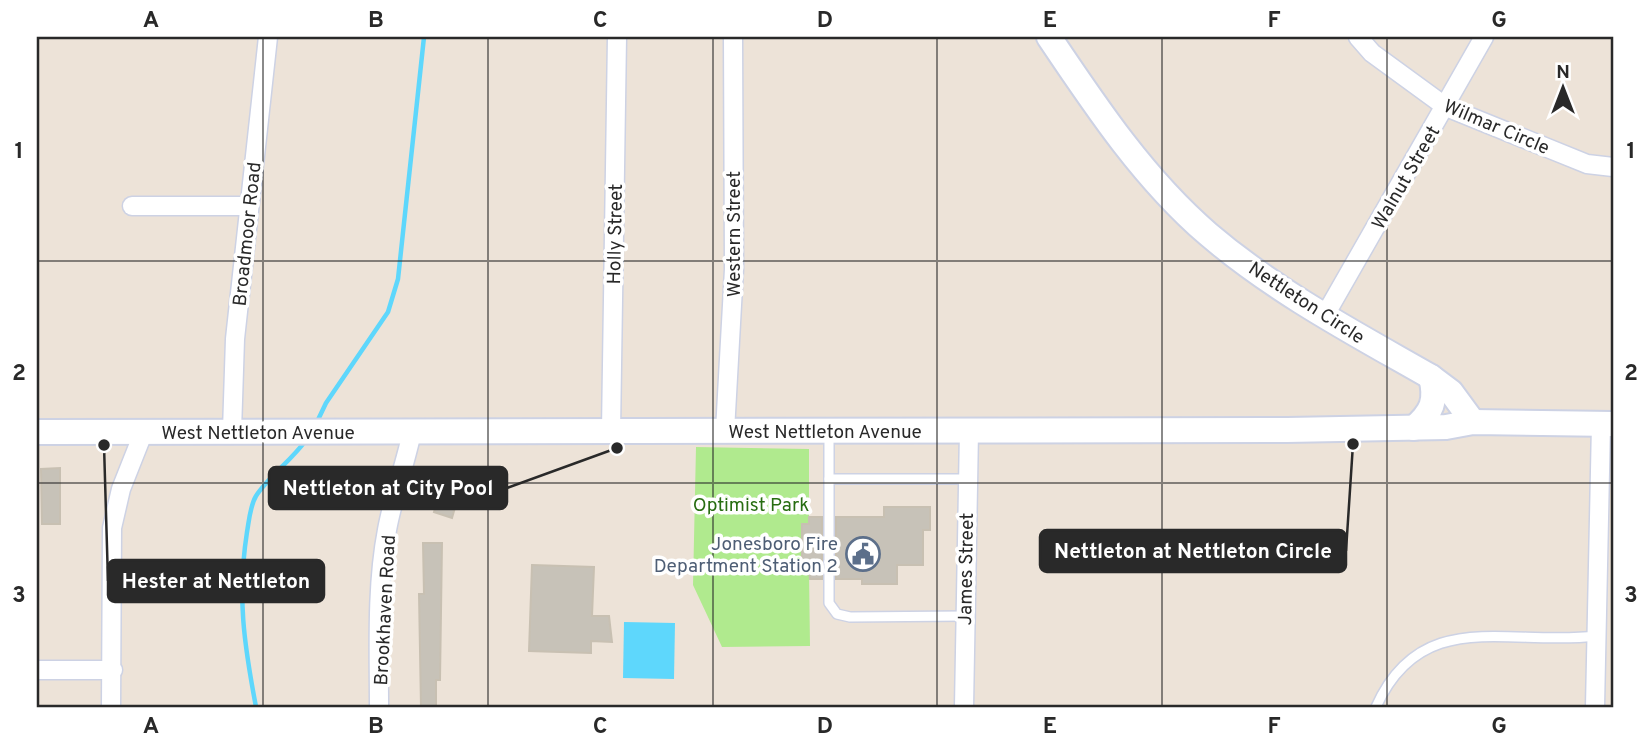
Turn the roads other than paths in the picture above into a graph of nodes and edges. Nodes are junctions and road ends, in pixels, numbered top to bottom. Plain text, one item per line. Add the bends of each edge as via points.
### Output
1 (268, 37) edge
2 (617, 37) edge
3 (733, 37) edge
4 (1049, 37) edge
5 (1358, 37) edge
6 (1485, 37) edge
7 (1446, 107) junction
8 (1613, 167) edge
9 (132, 206) dead end
10 (249, 206) junction
11 (1324, 317) junction
12 (1431, 377) junction
13 (1472, 422) junction
14 (1607, 424) edge
15 (1414, 428) junction
16 (144, 431) junction
17 (232, 431) junction
18 (611, 431) junction
19 (725, 431) junction
20 (829, 431) junction
21 (969, 431) junction
22 (37, 432) edge
23 (412, 432) junction
24 (829, 479) junction
25 (967, 479) junction
26 (964, 616) junction
27 (1596, 636) junction
28 (37, 670) edge
29 (113, 670) junction
30 (111, 707) edge
31 (379, 707) edge
32 (964, 707) edge
33 (1376, 707) edge
34 (1595, 707) edge

1 - 10 street, Broadmoor Road
2 - 18 street, Holly Street
3 - 19 street, Western Street via 734,269
4 - 11 street, Nettleton Circle via 1145,170 1207,233 1276,287
5 - 7 street, Wilmar Circle via 1372,53
6 - 7 street, Walnut Street
7 - 8 street, Wilmar Circle via 1587,164
7 - 11 street, Walnut Street
9 - 10 street
10 - 17 street, Broadmoor Road via 235,339
11 - 12 street, Nettleton Circle
12 - 13 street, Nettleton Circle via 1451,392
12 - 15 street via 1432,410
13 - 14 street, West Nettleton Avenue
13 - 15 street, West Nettleton Avenue
14 - 27 street
15 - 21 street, West Nettleton Avenue
16 - 17 street, West Nettleton Avenue
16 - 22 street, West Nettleton Avenue
16 - 29 street via 121,489 112,528
17 - 23 street, West Nettleton Avenue
18 - 19 street, West Nettleton Avenue
18 - 23 street, West Nettleton Avenue
19 - 20 street, West Nettleton Avenue
20 - 21 street, West Nettleton Avenue
20 - 24 lane
21 - 25 street, James Street
23 - 31 street, Brookhaven Road via 387,530
24 - 25 lane
24 - 26 lane via 830,603 837,614
25 - 26 street, James Street
26 - 32 street, James Street
27 - 33 lane via 1459,637 1418,652 1387,684
27 - 34 street
28 - 29 street
29 - 30 street

